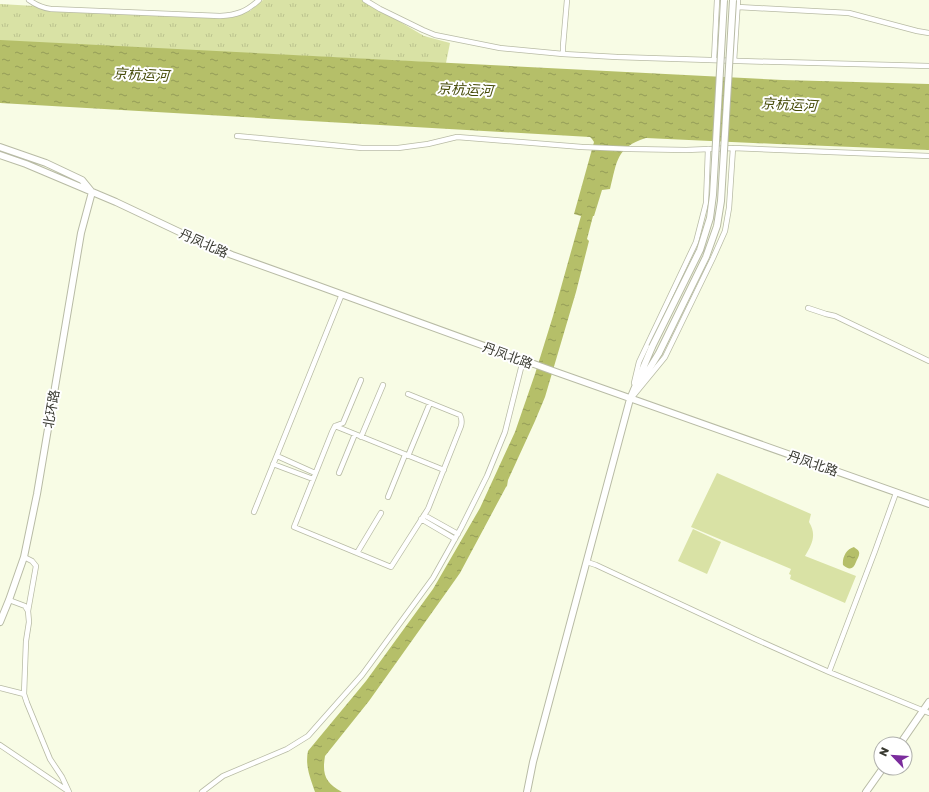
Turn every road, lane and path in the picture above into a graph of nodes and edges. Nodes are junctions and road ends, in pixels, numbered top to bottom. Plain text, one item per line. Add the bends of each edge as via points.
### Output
1 (30, 0) edge
2 (259, 0) edge
3 (365, 0) edge
4 (567, 0) edge
5 (717, 0) edge
6 (724, 0) edge
7 (733, 0) edge
8 (738, 0) edge
9 (738, 7) junction
10 (929, 33) edge
11 (563, 54) junction
12 (714, 60) junction
13 (734, 61) junction
14 (929, 66) edge
15 (237, 136) dead end
16 (0, 147) edge
17 (733, 148) junction
18 (708, 149) junction
19 (0, 155) edge
20 (929, 156) edge
21 (92, 192) junction
22 (342, 294) junction
23 (808, 308) dead end
24 (523, 360) junction
25 (929, 362) edge
26 (361, 380) dead end
27 (383, 385) dead end
28 (408, 394) dead end
29 (630, 399) junction
30 (430, 402) junction
31 (335, 426) junction
32 (355, 434) junction
33 (361, 437) junction
34 (407, 455) junction
35 (277, 456) junction
36 (274, 464) junction
37 (444, 470) junction
38 (339, 472) dead end
39 (316, 473) junction
40 (313, 480) junction
41 (896, 493) junction
42 (388, 497) dead end
43 (929, 504) edge
44 (254, 512) dead end
45 (381, 513) dead end
46 (423, 517) junction
47 (456, 536) junction
48 (357, 553) junction
49 (24, 557) junction
50 (587, 562) junction
51 (9, 600) junction
52 (28, 611) junction
53 (0, 622) edge
54 (830, 672) junction
55 (0, 688) edge
56 (24, 694) junction
57 (929, 702) edge
58 (926, 712) edge
59 (906, 736) edge
60 (0, 745) edge
61 (877, 776) edge
62 (69, 792) edge
63 (202, 792) edge
64 (527, 792) edge
65 (866, 792) edge

1 - 2 street via 51,9 220,16 241,12
3 - 11 street via 435,35 500,48
4 - 11 street
5 - 12 street
6 - 29 main road, bridge via 710,218 700,250 652,347
7 - 29 main road, bridge via 721,201 717,226 706,257 659,353
8 - 9 street
9 - 10 street via 849,12
9 - 13 street
11 - 12 street
12 - 13 street
13 - 14 street
15 - 18 street via 362,148 398,148 457,137 587,148
16 - 21 main road via 46,163 82,180
17 - 18 street
17 - 20 street
17 - 29 street via 729,208 725,231 714,258 665,358
18 - 29 street via 706,203 696,242 639,362
19 - 21 main road, 丹凤北路
21 - 22 main road, 丹凤北路 via 232,255
21 - 49 main road, 北环路 via 82,233
22 - 24 main road, 丹凤北路
22 - 35 street
23 - 25 street via 835,316
24 - 29 main road, 丹凤北路
24 - 47 street via 505,432 488,476
26 - 31 street via 343,423
27 - 33 street
28 - 30 street
29 - 41 main road, 丹凤北路
29 - 50 main road
30 - 34 street
30 - 37 street via 462,418
31 - 32 street
31 - 39 street
32 - 33 street
32 - 38 street
33 - 34 street
34 - 37 street
34 - 42 street
35 - 36 street
35 - 39 street
36 - 40 street
36 - 44 street
37 - 46 street
39 - 40 street
40 - 48 street via 294,527
41 - 43 main road, 丹凤北路
41 - 54 street
45 - 48 street
46 - 47 street
46 - 48 street via 392,567
47 - 63 street via 433,578 362,674 308,736 287,749 223,776
49 - 51 main road, 北环路
49 - 52 street via 36,566
50 - 54 street
50 - 64 main road
51 - 52 street via 24,606
51 - 53 main road, 北环路
52 - 56 street
54 - 58 street
55 - 56 street
56 - 62 street via 50,759
57 - 58 main road
58 - 59 main road
60 - 62 street
61 - 65 main road

